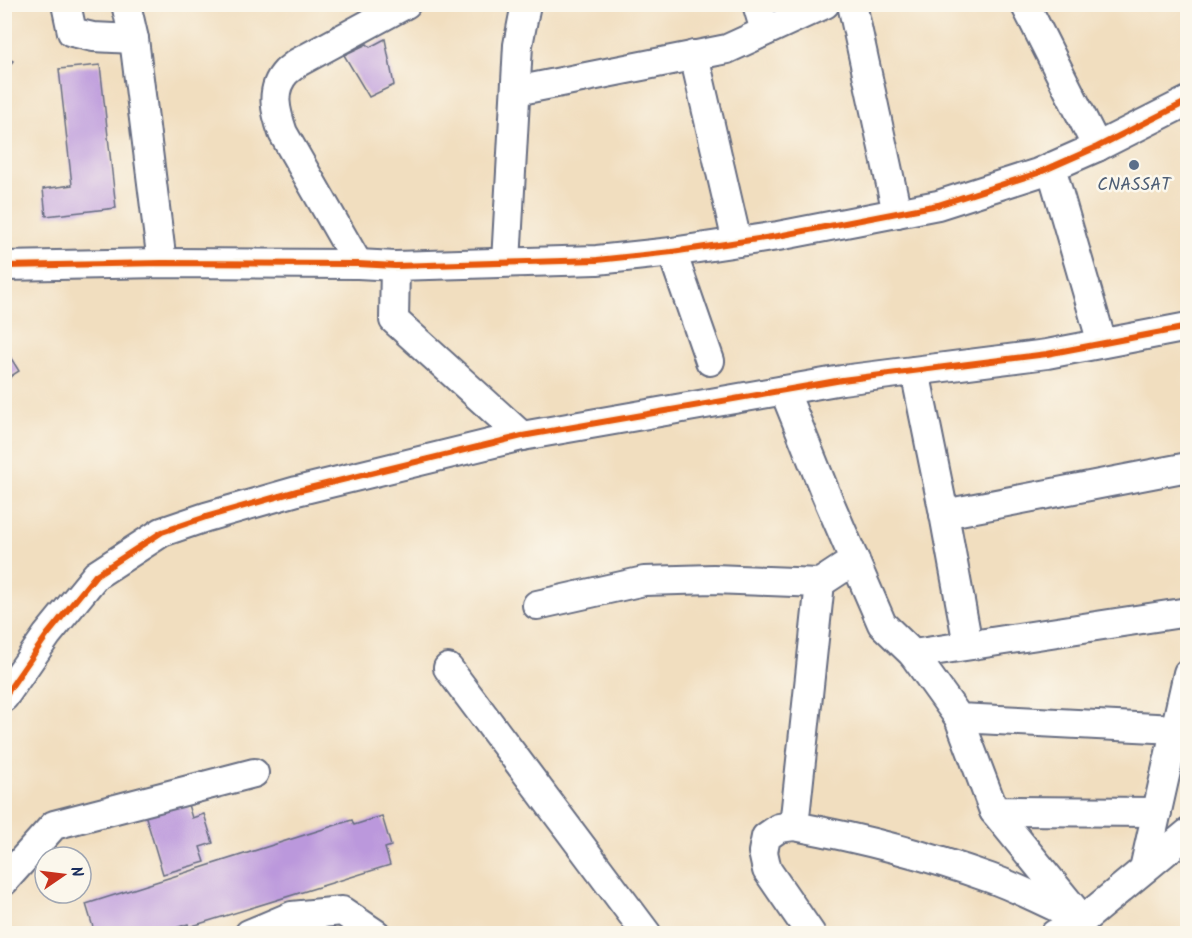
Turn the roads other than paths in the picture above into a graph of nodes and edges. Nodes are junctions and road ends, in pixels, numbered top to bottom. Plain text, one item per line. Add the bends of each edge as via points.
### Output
1 (66, 4) edge
2 (126, 4) edge
3 (406, 4) edge
4 (526, 4) edge
5 (825, 4) edge
6 (852, 4) edge
7 (1025, 4) edge
8 (761, 18) edge
9 (134, 39) junction
10 (694, 55) junction
11 (516, 91) junction
12 (1188, 101) edge
13 (1097, 147) junction
14 (1051, 167) junction
15 (897, 213) junction
16 (737, 242) junction
17 (672, 252) junction
18 (506, 262) junction
19 (162, 263) junction
20 (358, 264) junction
21 (4, 266) edge
22 (395, 266) junction
23 (1188, 327) edge
24 (1102, 344) junction
25 (710, 361) dead end
26 (915, 371) junction
27 (784, 390) junction
28 (522, 436) junction
29 (1188, 467) edge
30 (944, 514) junction
31 (855, 560) junction
32 (820, 583) junction
33 (537, 605) dead end
34 (1188, 612) edge
35 (968, 645) junction
36 (913, 654) junction
37 (448, 668) dead end
38 (1188, 673) edge
39 (4, 697) edge
40 (959, 718) junction
41 (1175, 729) junction
42 (254, 773) dead end
43 (994, 811) junction
44 (1156, 812) junction
45 (794, 826) junction
46 (1188, 833) edge
47 (1144, 869) junction
48 (4, 880) edge
49 (1083, 920) junction
50 (249, 933) edge
51 (376, 933) edge
52 (647, 933) edge
53 (810, 933) edge
54 (1055, 933) edge

1 - 9 street via 72,32
2 - 9 street
3 - 20 street via 297,63 276,88 276,112 283,133
4 - 11 street via 518,45
5 - 8 street
6 - 15 street
7 - 13 street
8 - 10 street via 727,49
9 - 19 street
10 - 11 street
10 - 16 street
11 - 18 street
12 - 13 street
13 - 14 street
14 - 15 street via 938,205
14 - 24 street
15 - 16 street
16 - 17 street
17 - 18 street via 597,260
17 - 25 street
18 - 22 street
19 - 20 street
19 - 21 street
20 - 22 street
22 - 28 street via 394,320
23 - 24 street
24 - 26 street
26 - 27 street
26 - 30 street
27 - 28 street
27 - 31 street
28 - 39 street via 297,491 162,532 96,575
29 - 30 street
30 - 35 street
31 - 32 street
31 - 36 street via 882,624
32 - 33 street via 644,581
32 - 45 street
34 - 35 street
35 - 36 street
36 - 40 street
37 - 52 street
38 - 41 street
40 - 41 street
40 - 43 street
41 - 44 street
42 - 48 street via 54,825
43 - 44 street
43 - 49 street
44 - 47 street
45 - 49 street via 906,851 992,878
45 - 53 street via 779,828 766,837 763,852 768,870
46 - 47 street
47 - 49 street
49 - 54 street
50 - 51 street via 292,916 342,911

